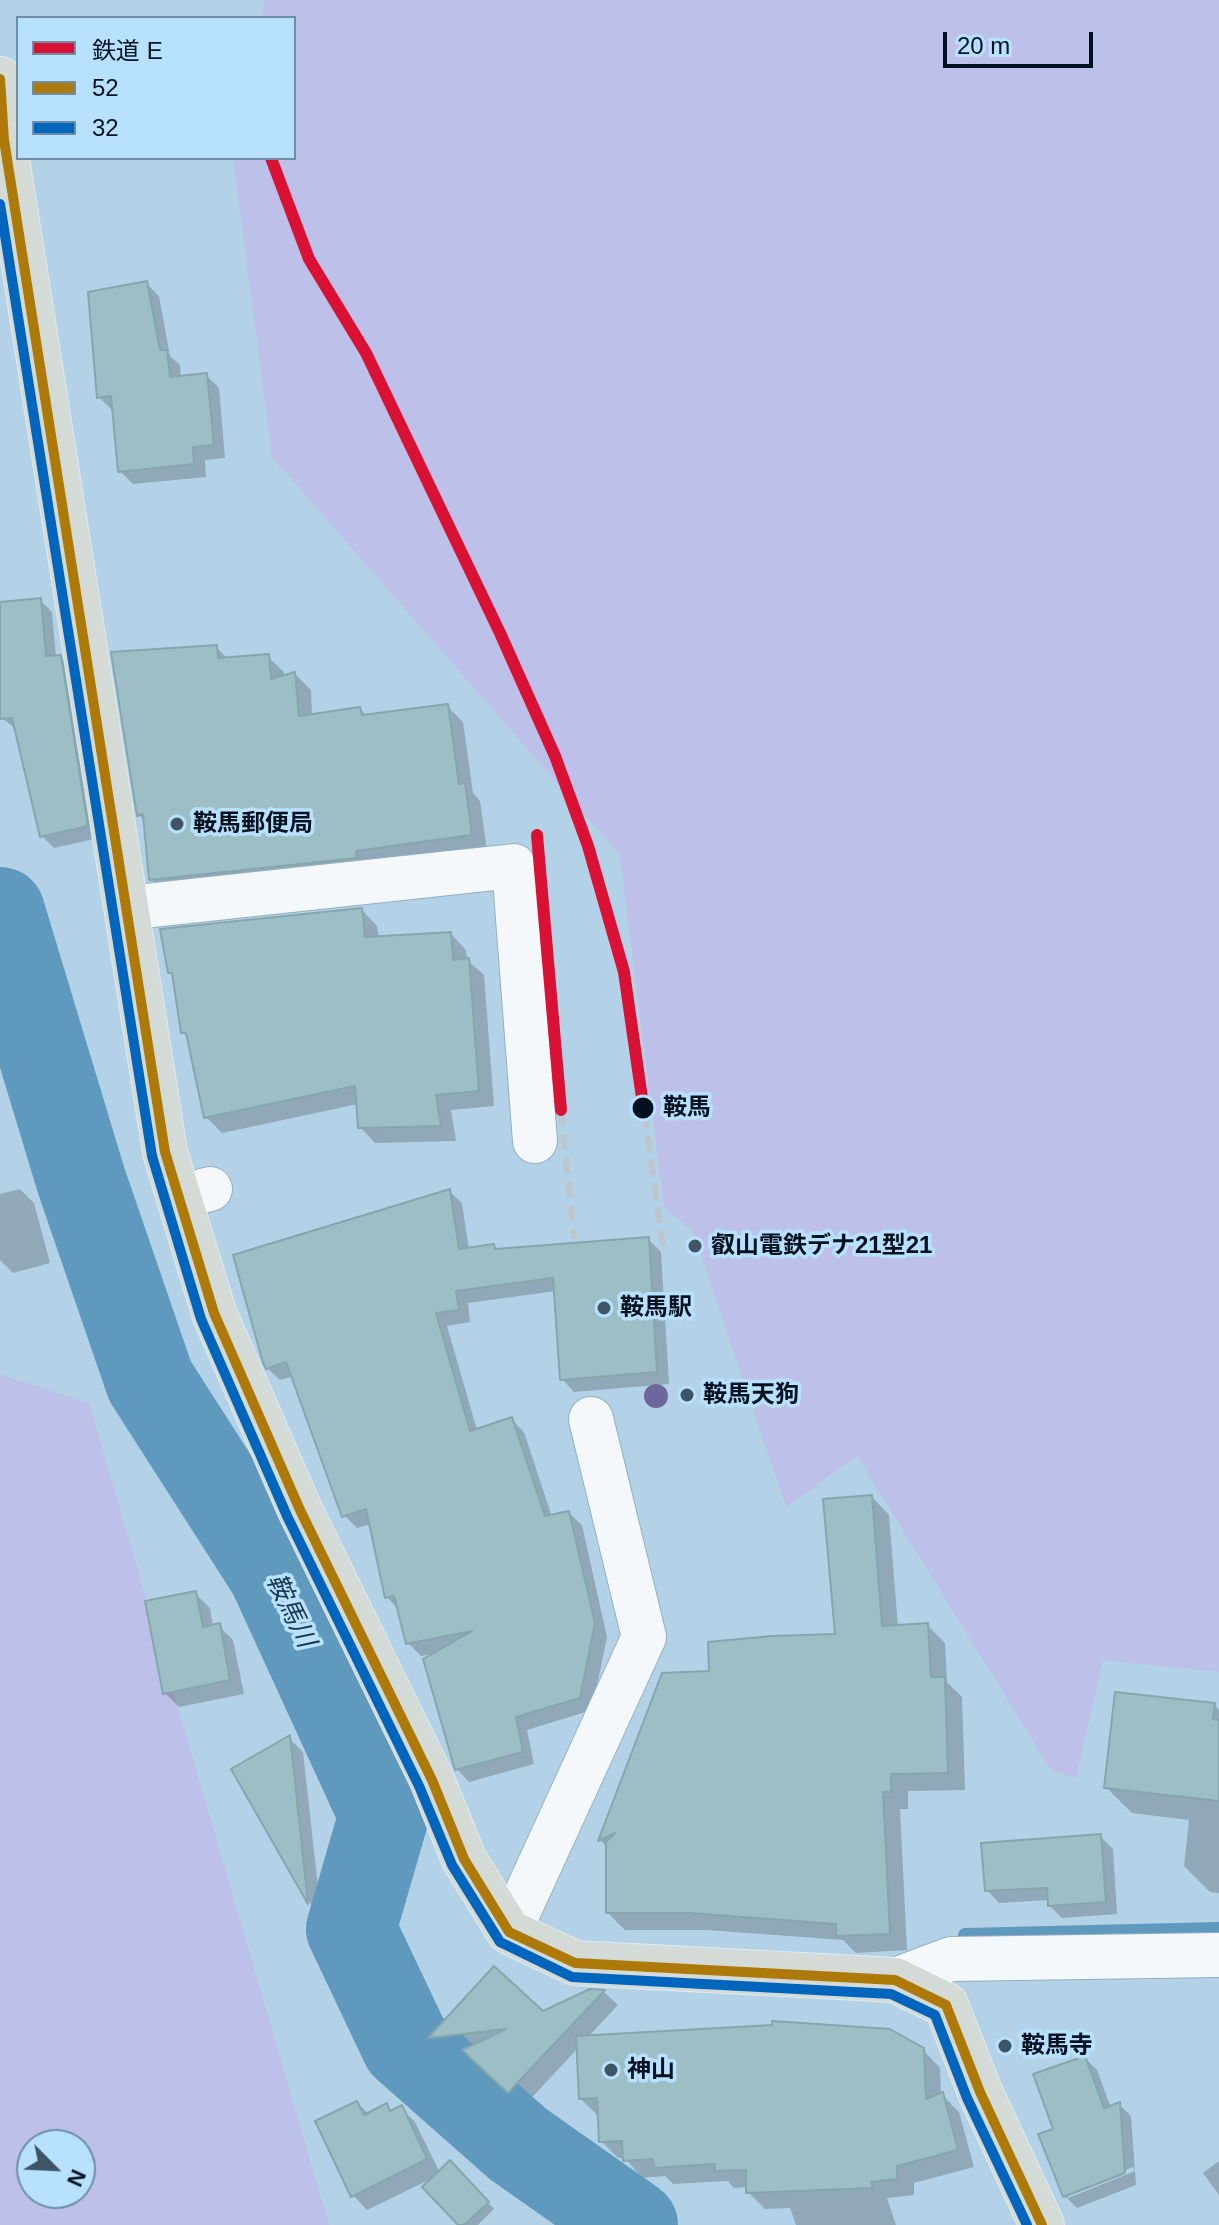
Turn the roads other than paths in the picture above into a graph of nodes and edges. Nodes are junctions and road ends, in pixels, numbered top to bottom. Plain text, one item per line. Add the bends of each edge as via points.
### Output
1 (0, 79) edge
2 (126, 908) junction
3 (535, 1141) dead end
4 (591, 1419) dead end
5 (509, 1932) junction
6 (1219, 1955) edge
7 (895, 1980) junction
8 (1042, 2225) edge

1 - 2 main road via 4,140
2 - 3 street via 514,866
2 - 5 main road via 165,1152 194,1193 214,1313 464,1859
4 - 5 street via 644,1637
5 - 7 main road via 575,1963
6 - 7 street via 951,1959
7 - 8 main road via 946,2005

